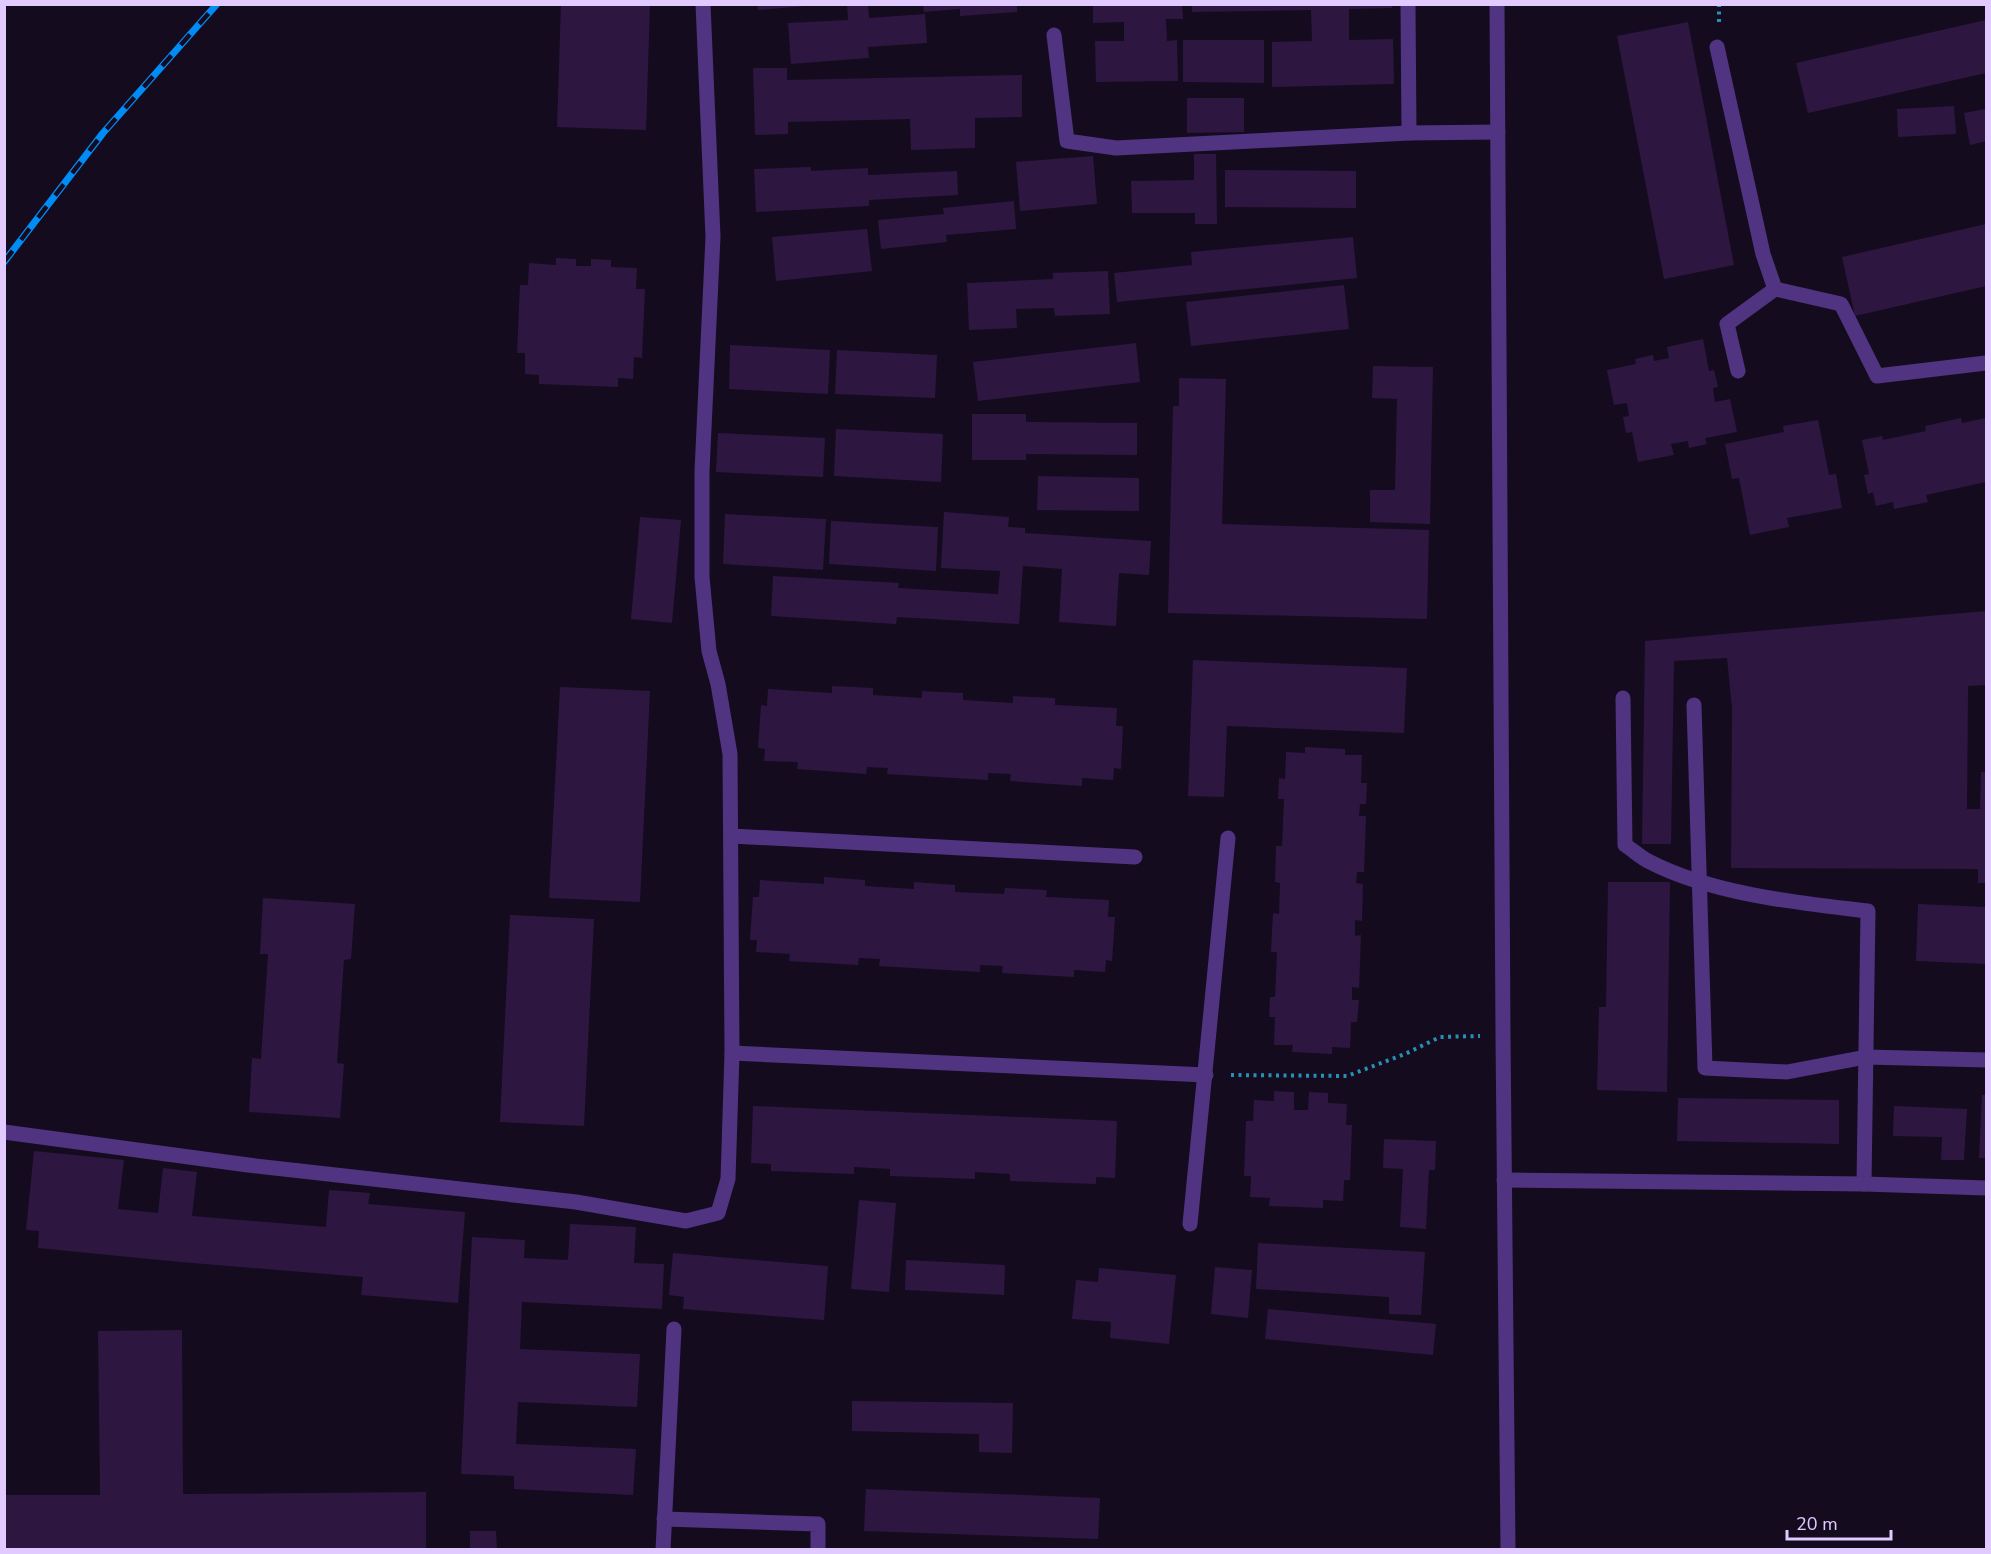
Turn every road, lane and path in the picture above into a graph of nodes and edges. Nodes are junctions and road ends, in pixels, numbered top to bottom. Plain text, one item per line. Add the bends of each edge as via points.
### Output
1 (703, 4) edge
2 (1408, 4) edge
3 (1497, 4) edge
4 (1054, 35) dead end
5 (1717, 47) dead end
6 (1498, 132) junction
7 (1409, 134) junction
8 (1775, 289) junction
9 (1986, 363) edge
10 (1738, 371) dead end
11 (1623, 698) dead end
12 (1694, 705) dead end
13 (730, 836) junction
14 (1228, 838) dead end
15 (1135, 857) dead end
16 (1700, 882) junction
17 (1503, 1036) junction
18 (732, 1053) junction
19 (1866, 1057) junction
20 (1986, 1060) edge
21 (1206, 1075) junction
22 (4, 1132) edge
23 (1504, 1179) junction
24 (1864, 1184) junction
25 (1986, 1188) edge
26 (1190, 1224) dead end
27 (674, 1329) dead end
28 (664, 1520) junction
29 (663, 1550) edge
30 (818, 1550) edge
31 (1508, 1550) edge

1 - 13 street via 713,237 702,471 702,577 709,651 730,754
2 - 7 street
3 - 6 street
4 - 7 street via 1067,141 1116,148
5 - 8 street via 1763,254
6 - 7 street
6 - 17 street
8 - 9 street via 1841,304 1877,376
8 - 10 street via 1727,324
11 - 16 street via 1625,845 1647,861
12 - 16 street
13 - 15 street
13 - 18 street
14 - 21 street
16 - 19 street via 1792,903 1868,911
16 - 19 street via 1705,1068 1787,1072
17 - 21 path via 1440,1037 1347,1076
17 - 23 street
18 - 21 street
18 - 22 street via 728,1179 718,1213 686,1221 576,1202
19 - 20 street
19 - 24 street
21 - 26 street
23 - 24 street
23 - 31 street
24 - 25 street
27 - 28 street
28 - 29 street
28 - 30 street via 818,1524

